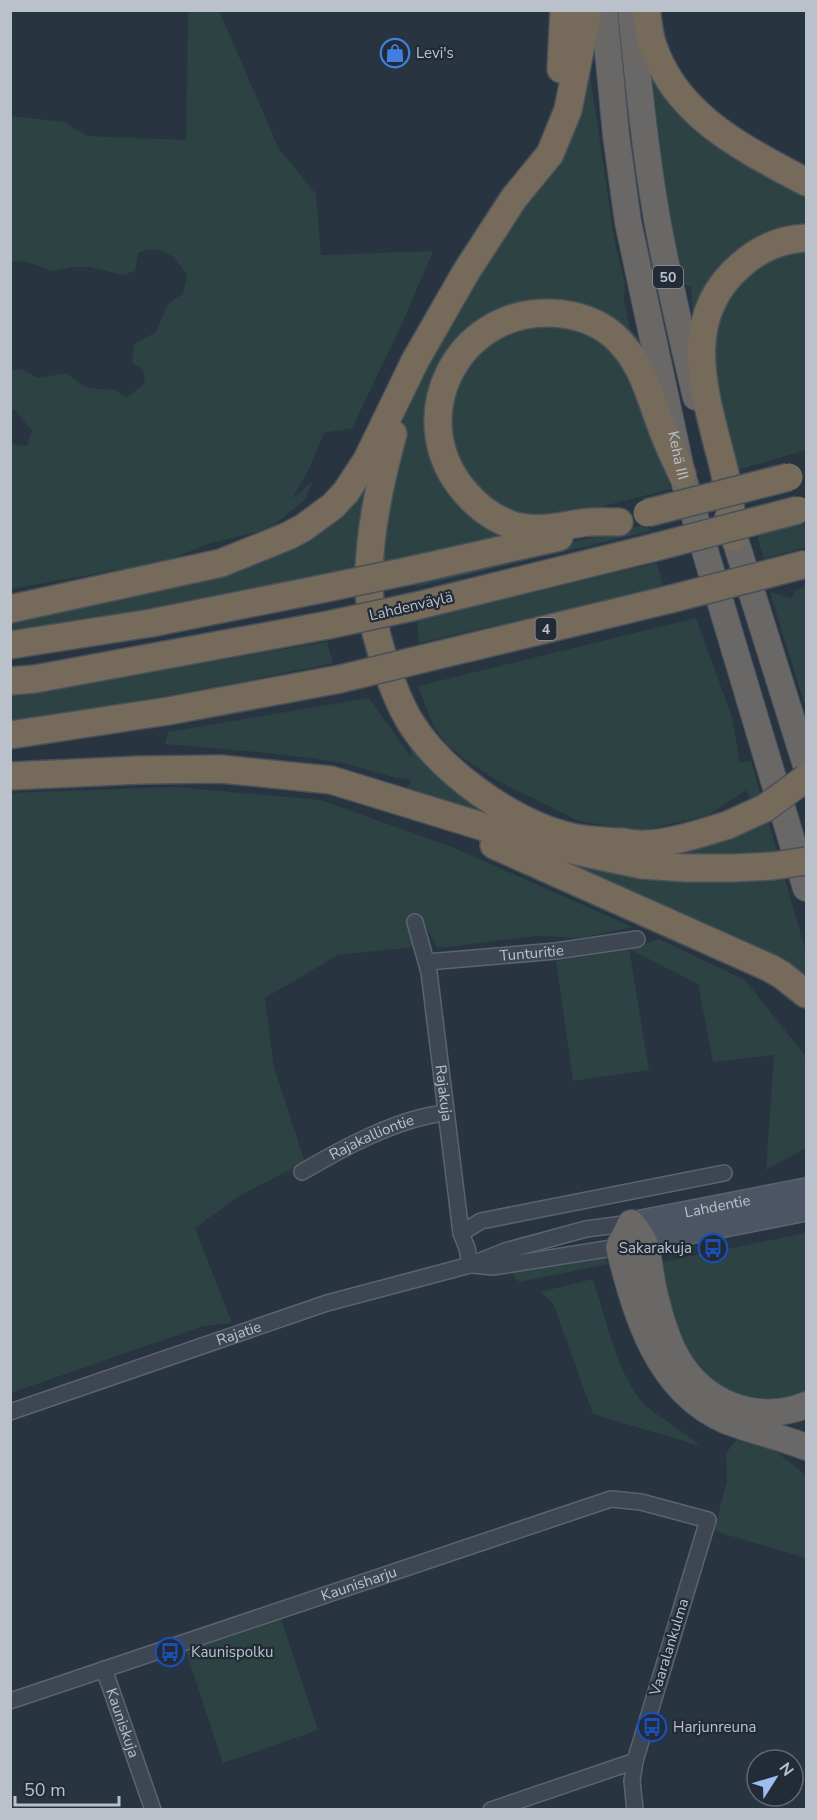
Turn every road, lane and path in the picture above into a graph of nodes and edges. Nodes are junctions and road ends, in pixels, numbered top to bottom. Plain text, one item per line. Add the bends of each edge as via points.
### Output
1 (564, 10) edge
2 (588, 10) edge
3 (604, 10) edge
4 (631, 10) edge
5 (646, 10) edge
6 (807, 182) edge
7 (514, 198) junction
8 (807, 238) edge
9 (415, 361) junction
10 (682, 474) junction
11 (798, 474) edge
12 (802, 508) edge
13 (619, 522) junction
14 (734, 537) junction
15 (807, 564) edge
16 (10, 609) edge
17 (10, 645) edge
18 (10, 681) edge
19 (10, 735) edge
20 (807, 765) edge
21 (10, 776) edge
22 (807, 778) edge
23 (387, 796) junction
24 (807, 861) edge
25 (807, 888) edge
26 (415, 922) dead end
27 (637, 939) dead end
28 (427, 962) junction
29 (807, 994) edge
30 (445, 1113) junction
31 (302, 1172) dead end
32 (724, 1173) dead end
33 (807, 1190) edge
34 (807, 1210) edge
35 (637, 1232) junction
36 (461, 1233) junction
37 (619, 1247) junction
38 (470, 1265) junction
39 (807, 1405) edge
40 (10, 1412) edge
41 (807, 1447) edge
42 (708, 1520) joint
43 (104, 1669) junction
44 (10, 1701) edge
45 (635, 1761) junction
46 (153, 1809) edge
47 (491, 1809) edge
48 (635, 1809) edge

1 - 7 highway via 563,62 554,106
2 - 7 highway via 568,110 550,154
3 - 10 highway, Kehä III / 50 via 628,222
4 - 14 highway, Kehä III / 50 via 650,171 668,276 715,479
5 - 6 highway via 652,42 668,77 691,108 715,130
7 - 9 highway
8 - 14 highway via 792,238 750,257 726,281 708,313 700,362
9 - 16 highway via 356,478 333,506 303,528 221,563
9 - 22 highway, bridge via 381,477 372,533 371,608 395,692 410,721 436,755 498,805 537,825 574,838 647,844 683,839 728,825 765,807
10 - 13 highway via 639,368 612,335 595,324 577,316 525,314 505,320 473,340 448,374 439,410 442,450 460,486 493,516 516,526 556,529
10 - 25 highway, Kehä III / 50
11 - 13 highway, bridge
12 - 18 highway, Lahdenväylä, bridge via 412,607
13 - 17 highway, bridge via 483,556 327,588 152,623
14 - 20 highway, Kehä III / 50
15 - 19 highway, 4, bridge via 340,679
21 - 23 highway via 221,769 331,780
23 - 24 highway, bridge via 530,841 642,865 733,868
23 - 29 highway via 770,968
26 - 28 street, Rajakuja
27 - 28 street, Tunturitie via 555,951
28 - 30 street, Rajakuja
30 - 31 street, Rajakalliontie via 418,1117
30 - 36 street, Rajakuja
32 - 36 street via 481,1221
33 - 35 main road, Lahdentie
34 - 35 main road, Lahdentie
35 - 37 highway
35 - 38 street, Rajatie via 586,1229
35 - 39 highway via 665,1333 678,1362 700,1388 744,1410 768,1414
36 - 38 street, Rajakuja
37 - 38 street, Rajatie via 493,1267
37 - 41 highway via 650,1344 689,1398 726,1420
38 - 40 street, Rajatie via 327,1303
42 - 43 street, Kaunisharju via 641,1502 612,1499
42 - 45 street, Vaaralankulma
43 - 44 street, Kaunisharju
43 - 46 street, Kauniskuja
45 - 47 street
45 - 48 street, Vaaralankulma

